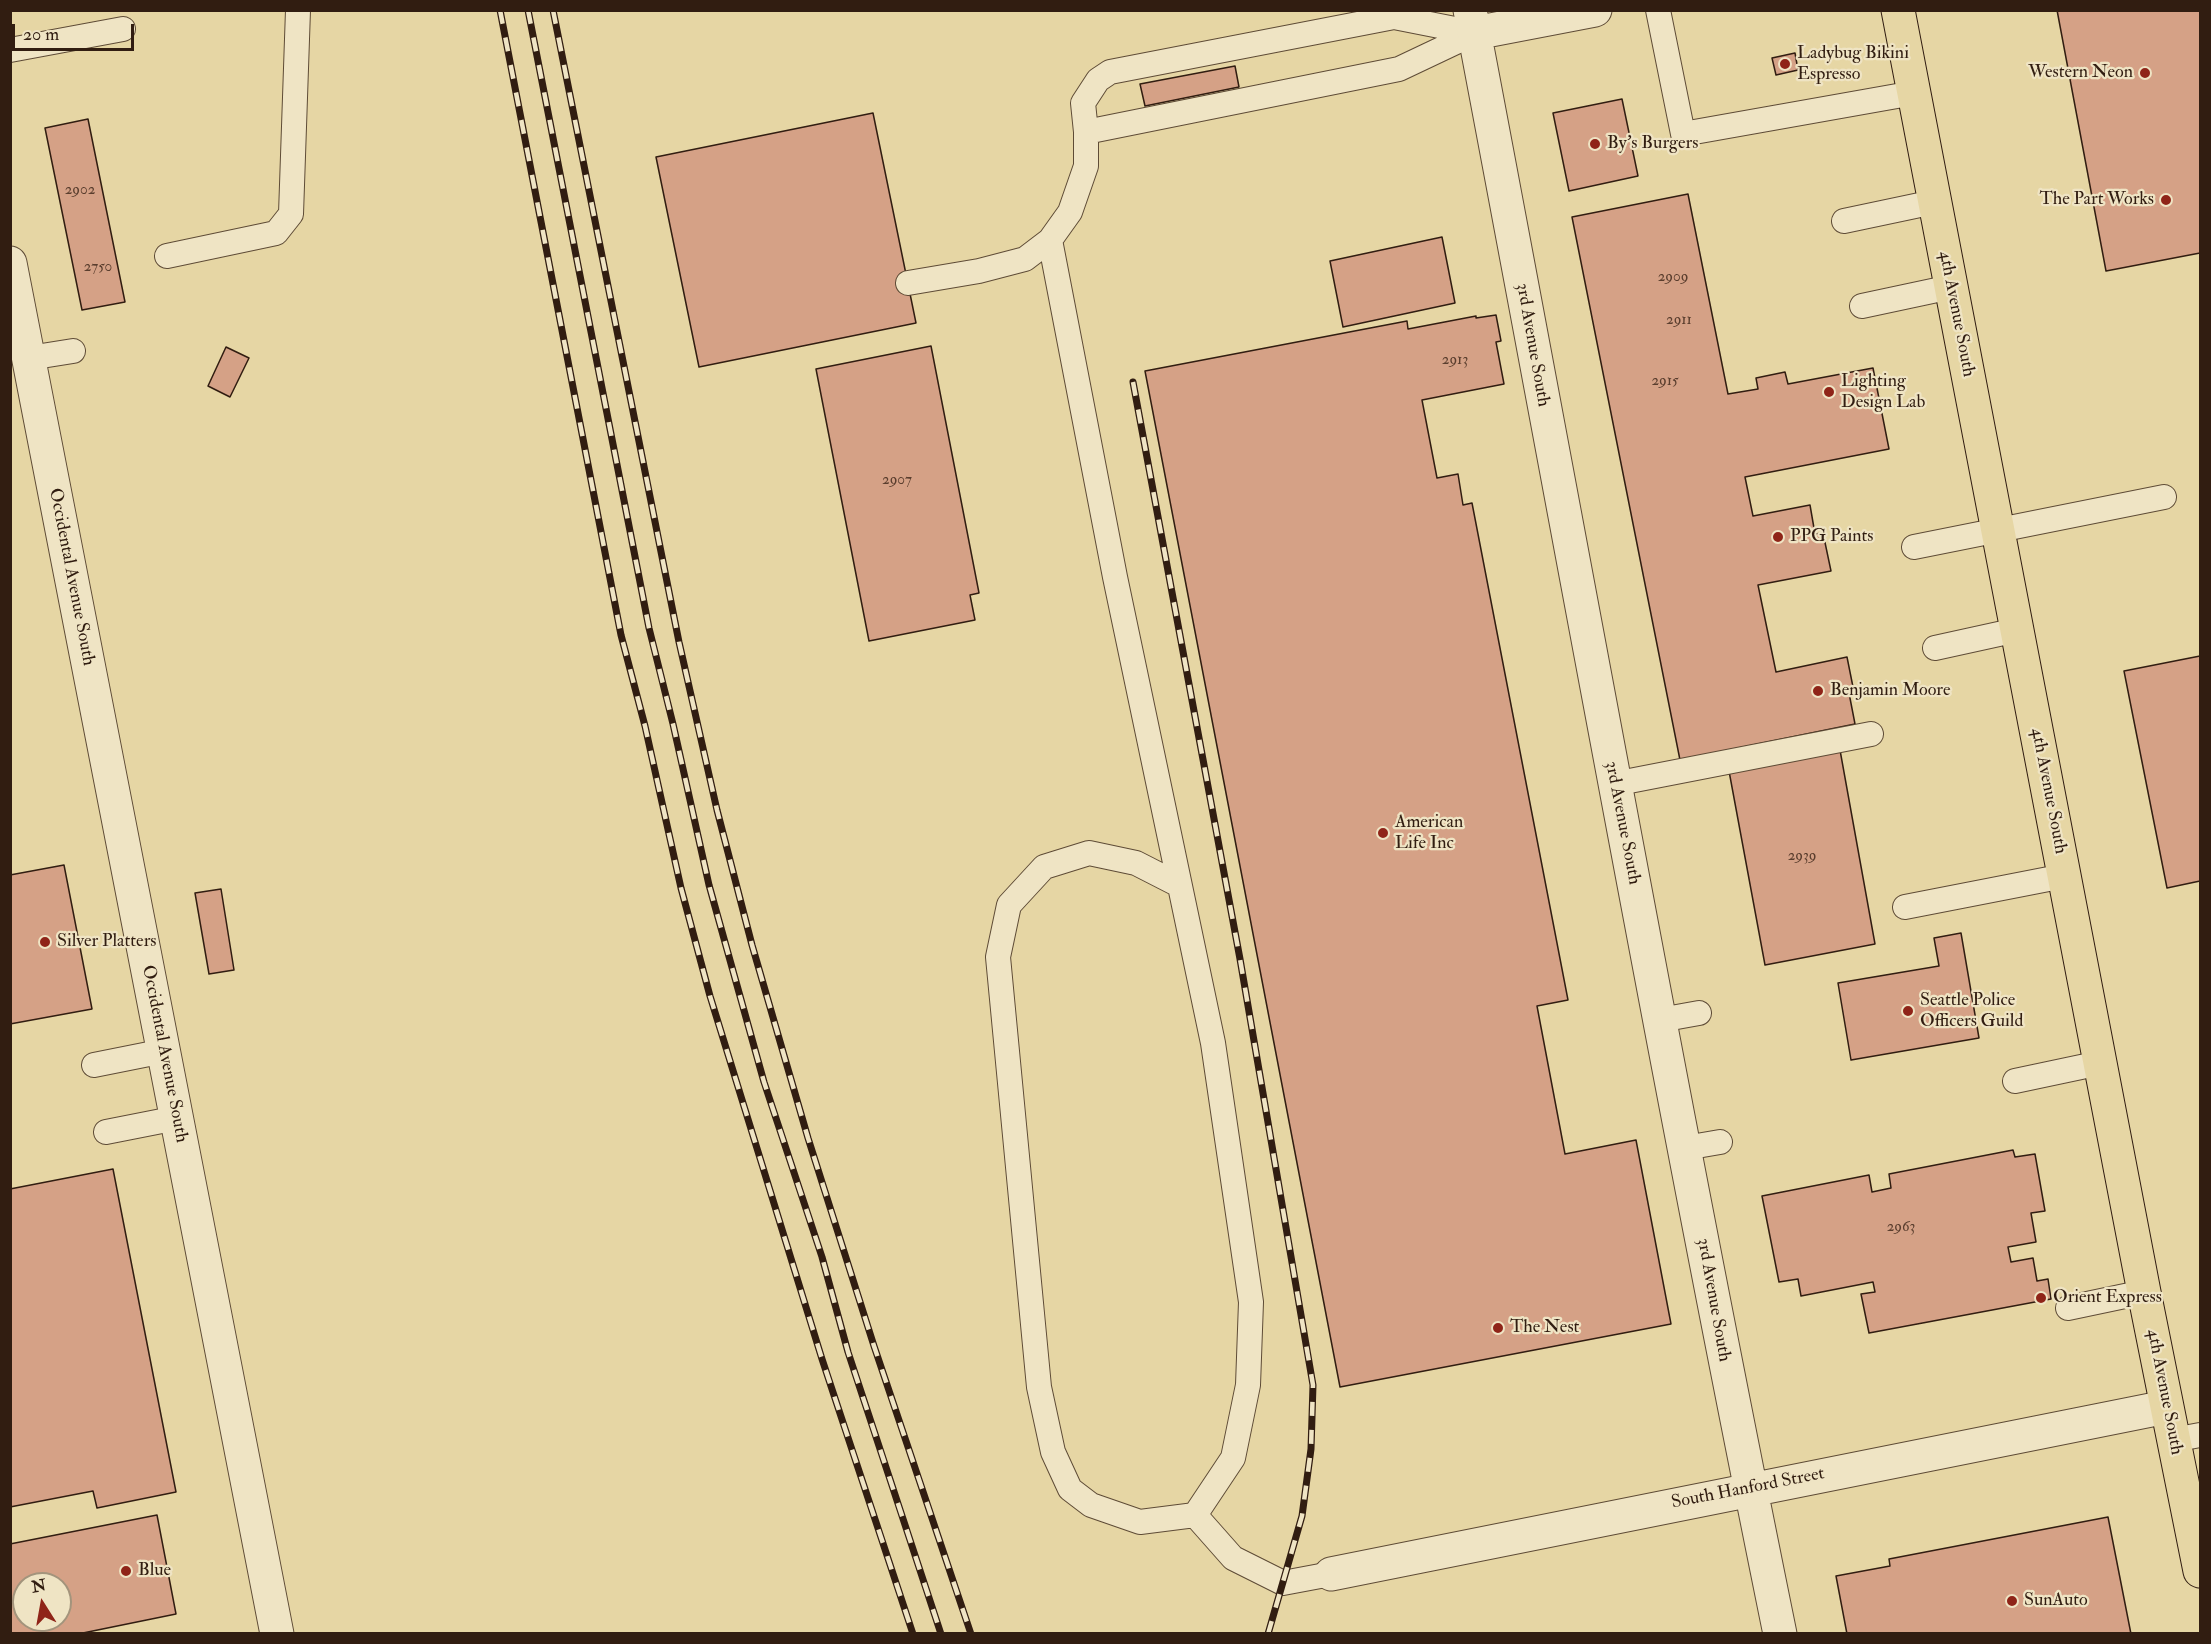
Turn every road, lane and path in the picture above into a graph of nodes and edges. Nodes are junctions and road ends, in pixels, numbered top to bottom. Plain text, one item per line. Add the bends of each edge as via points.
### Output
1 (298, 10) edge
2 (1595, 10) edge
3 (1658, 10) edge
4 (1898, 10) edge
5 (1473, 22) edge
6 (123, 29) dead end
7 (10, 50) edge
8 (1914, 93) junction
9 (1086, 132) junction
10 (1935, 202) junction
11 (1844, 221) dead end
12 (1050, 240) junction
13 (167, 256) dead end
14 (10, 263) edge
15 (908, 283) dead end
16 (1951, 287) junction
17 (1862, 306) dead end
18 (15, 314) edge
19 (73, 351) dead end
20 (29, 358) junction
21 (2164, 497) dead end
22 (1998, 531) junction
23 (1914, 547) dead end
24 (2017, 630) junction
25 (1935, 648) dead end
26 (1871, 734) dead end
27 (1614, 784) junction
28 (2064, 876) junction
29 (1179, 885) junction
30 (1905, 907) dead end
31 (1698, 1012) dead end
32 (1660, 1020) junction
33 (164, 1051) junction
34 (2100, 1063) junction
35 (94, 1065) dead end
36 (2015, 1081) dead end
37 (177, 1118) junction
38 (106, 1131) dead end
39 (1720, 1142) dead end
40 (1685, 1148) junction
41 (2144, 1292) junction
42 (2068, 1308) dead end
43 (2166, 1407) junction
44 (2187, 1438) edge
45 (1750, 1489) junction
46 (1195, 1515) junction
47 (2200, 1571) edge
48 (1331, 1574) joint
49 (277, 1634) edge
50 (1780, 1634) edge

1 - 13 lane via 291,214 276,233
2 - 5 street
3 - 8 lane via 1683,134
4 - 8 main road, 4th Avenue South
5 - 9 lane via 1400,69
5 - 9 lane via 1394,17 1110,72 1098,80 1083,103
5 - 27 street, 3rd Avenue South
6 - 7 lane
8 - 10 main road, 4th Avenue South
9 - 12 lane via 1086,166 1070,212
10 - 11 lane
10 - 16 main road, 4th Avenue South
12 - 15 lane via 1025,259
12 - 29 lane
14 - 18 street, Occidental Avenue South
16 - 17 lane
16 - 22 main road, 4th Avenue South
18 - 20 street, Occidental Avenue South
19 - 20 lane
20 - 33 street, Occidental Avenue South
21 - 22 lane
22 - 23 lane
22 - 24 main road, 4th Avenue South
24 - 25 lane
24 - 28 main road, 4th Avenue South
26 - 27 lane
27 - 32 street, 3rd Avenue South
28 - 30 lane
28 - 34 main road, 4th Avenue South
29 - 46 lane via 1213,1043 1251,1302 1248,1385 1233,1458
29 - 46 lane via 1136,863 1089,853 1044,867 1009,904 998,957 1039,1387 1053,1452 1070,1489 1091,1505 1140,1522
31 - 32 lane
32 - 40 street, 3rd Avenue South
33 - 35 lane
33 - 37 street, Occidental Avenue South
34 - 36 lane
34 - 41 main road, 4th Avenue South
37 - 38 lane
37 - 49 street, Occidental Avenue South
39 - 40 lane
40 - 45 street, 3rd Avenue South
41 - 42 lane
41 - 43 main road, 4th Avenue South
43 - 44 main road, 4th Avenue South
43 - 45 street, South Hanford Street
44 - 47 main road, 4th Avenue South
45 - 48 street, South Hanford Street
45 - 50 street, 3rd Avenue South
46 - 48 lane via 1233,1558 1283,1583

